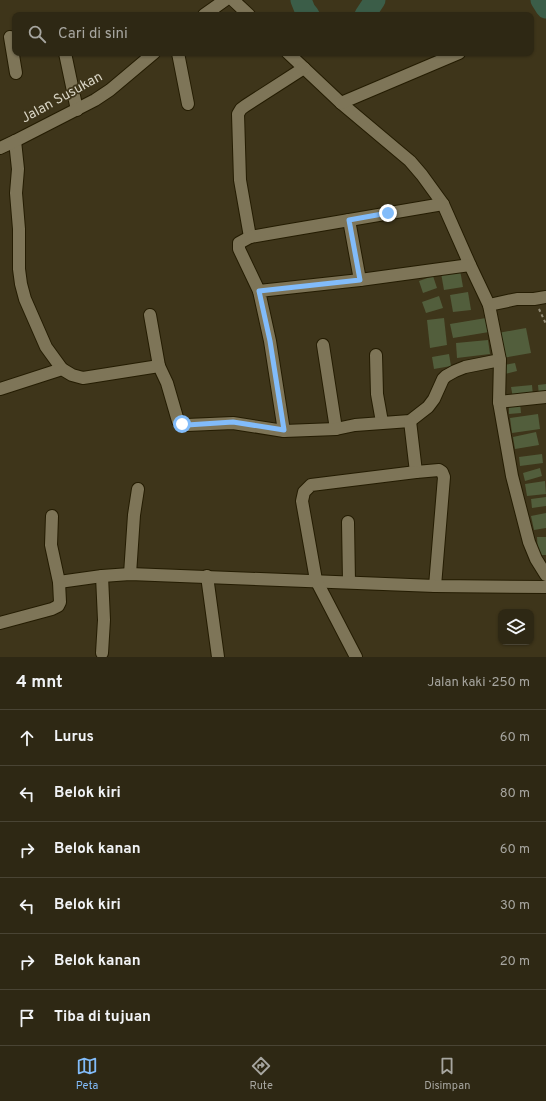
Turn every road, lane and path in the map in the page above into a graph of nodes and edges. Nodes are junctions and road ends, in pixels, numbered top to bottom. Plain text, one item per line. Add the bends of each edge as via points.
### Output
1 (225, 0) edge
2 (233, 0) edge
3 (208, 12) edge
4 (246, 12) edge
5 (8, 36) edge
6 (12, 54) edge
7 (12, 56) edge
8 (66, 56) edge
9 (150, 56) edge
10 (179, 56) edge
11 (291, 56) edge
12 (450, 56) edge
13 (304, 68) junction
14 (16, 73) dead end
15 (341, 103) junction
16 (188, 104) dead end
17 (77, 110) junction
18 (15, 141) junction
19 (0, 148) edge
20 (443, 204) junction
21 (349, 220) junction
22 (250, 237) junction
23 (470, 265) junction
24 (360, 280) junction
25 (259, 291) junction
26 (546, 297) edge
27 (534, 299) junction
28 (489, 305) junction
29 (150, 315) dead end
30 (546, 324) edge
31 (323, 345) dead end
32 (376, 355) dead end
33 (500, 360) junction
34 (160, 366) junction
35 (62, 369) junction
36 (0, 389) edge
37 (546, 397) edge
38 (499, 402) junction
39 (410, 420) junction
40 (382, 422) junction
41 (336, 429) junction
42 (284, 430) junction
43 (416, 472) junction
44 (138, 489) dead end
45 (52, 516) dead end
46 (348, 522) dead end
47 (130, 574) junction
48 (546, 575) edge
49 (102, 576) junction
50 (207, 576) junction
51 (316, 580) junction
52 (59, 582) junction
53 (349, 582) junction
54 (435, 586) junction
55 (546, 587) edge
56 (0, 623) edge
57 (102, 653) dead end
58 (218, 657) edge
59 (356, 657) edge

1 - 3 street
2 - 4 street
5 - 6 street
7 - 14 street
8 - 17 street
9 - 17 street, Jalan Susukan via 110,90
10 - 16 street
11 - 13 street
12 - 15 street
13 - 15 street
13 - 22 street via 245,106 238,114 240,180
15 - 20 street via 410,161
17 - 18 street, Jalan Susukan
18 - 19 street, Jalan Susukan
18 - 35 street via 20,229 19,269 25,299 46,347
20 - 21 street
20 - 23 street
21 - 22 street
21 - 24 street
22 - 25 street via 241,241 238,246
23 - 24 street
23 - 28 street
24 - 25 street
25 - 42 street
26 - 27 street
27 - 28 street via 517,299
27 - 30 path
28 - 33 street
29 - 34 street
31 - 41 street
32 - 40 street via 377,394
33 - 38 street
33 - 39 street via 465,367 446,376 428,407
34 - 35 street via 83,378
34 - 42 street via 178,421 182,424 233,422
35 - 36 street
37 - 38 street
38 - 48 street via 512,476 529,542
39 - 40 street
39 - 43 street
40 - 41 street
41 - 42 street
43 - 51 street via 311,485 304,492 302,501
43 - 54 street via 439,470 444,477
44 - 47 street
45 - 52 street via 51,545
46 - 53 street
47 - 49 street
47 - 50 street
49 - 52 street
49 - 57 street
50 - 51 street
50 - 58 street
51 - 53 street
51 - 59 street
52 - 56 street via 58,606
53 - 54 street
54 - 55 street

